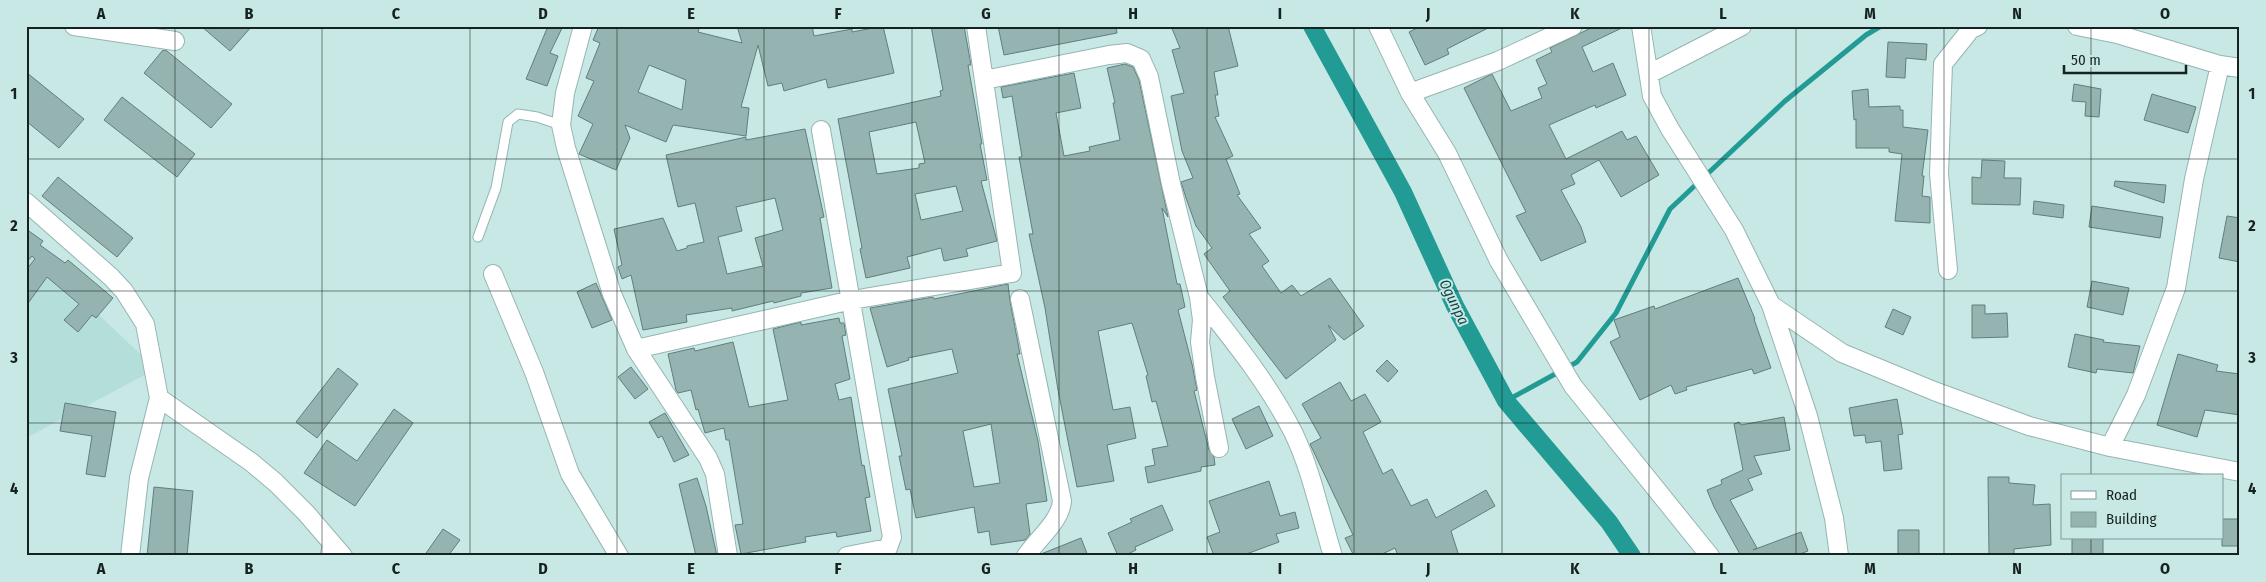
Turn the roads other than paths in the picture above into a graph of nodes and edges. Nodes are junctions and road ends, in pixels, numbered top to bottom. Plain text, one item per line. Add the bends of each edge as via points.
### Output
1 (74, 26) edge
2 (583, 26) edge
3 (976, 26) edge
4 (1378, 26) edge
5 (1573, 26) edge
6 (1641, 26) edge
7 (1742, 26) edge
8 (1978, 26) edge
9 (2077, 26) edge
10 (175, 41) dead end
11 (2220, 65) junction
12 (2240, 68) edge
13 (1649, 74) junction
14 (984, 80) junction
15 (1410, 93) junction
16 (561, 125) junction
17 (821, 130) dead end
18 (26, 202) edge
19 (478, 237) dead end
20 (1948, 270) dead end
21 (493, 274) dead end
22 (1199, 298) junction
23 (1020, 299) dead end
24 (852, 300) junction
25 (1772, 305) junction
26 (636, 349) junction
27 (159, 398) junction
28 (2110, 447) junction
29 (1219, 448) dead end
30 (2240, 472) edge
31 (327, 548) edge
32 (853, 555) edge
33 (130, 556) edge
34 (343, 556) edge
35 (619, 556) edge
36 (728, 556) edge
37 (1026, 556) edge
38 (1333, 556) edge
39 (1710, 556) edge
40 (1838, 556) edge

1 - 10 street
2 - 16 street via 565,93
3 - 14 street
4 - 15 street
5 - 15 street via 1498,61
6 - 13 street
7 - 13 street
8 - 20 street via 1971,29 1943,64 1939,174
9 - 11 street via 2116,34
11 - 12 street
11 - 28 street via 2194,180 2176,288 2136,395
13 - 25 street via 1652,96 1734,230
14 - 22 street via 1108,55 1127,53 1141,59 1149,77
14 - 24 street via 1012,273
15 - 39 street via 1447,154 1499,261 1573,386
16 - 19 lane via 518,114 508,122 496,188
16 - 26 street via 612,294
17 - 24 street
18 - 27 street via 124,291 144,324
21 - 35 street via 534,372 570,474
22 - 29 street via 1204,377
22 - 38 street via 1236,344 1293,432 1306,463
23 - 37 street via 1062,501 1061,512
24 - 26 street
24 - 32 street via 892,537 888,548
25 - 28 street via 1842,353 2029,426
25 - 40 street via 1808,416 1834,518
26 - 36 street via 708,458 715,474
27 - 31 street via 270,478 311,518
27 - 33 street via 139,478
28 - 30 street
31 - 34 street

